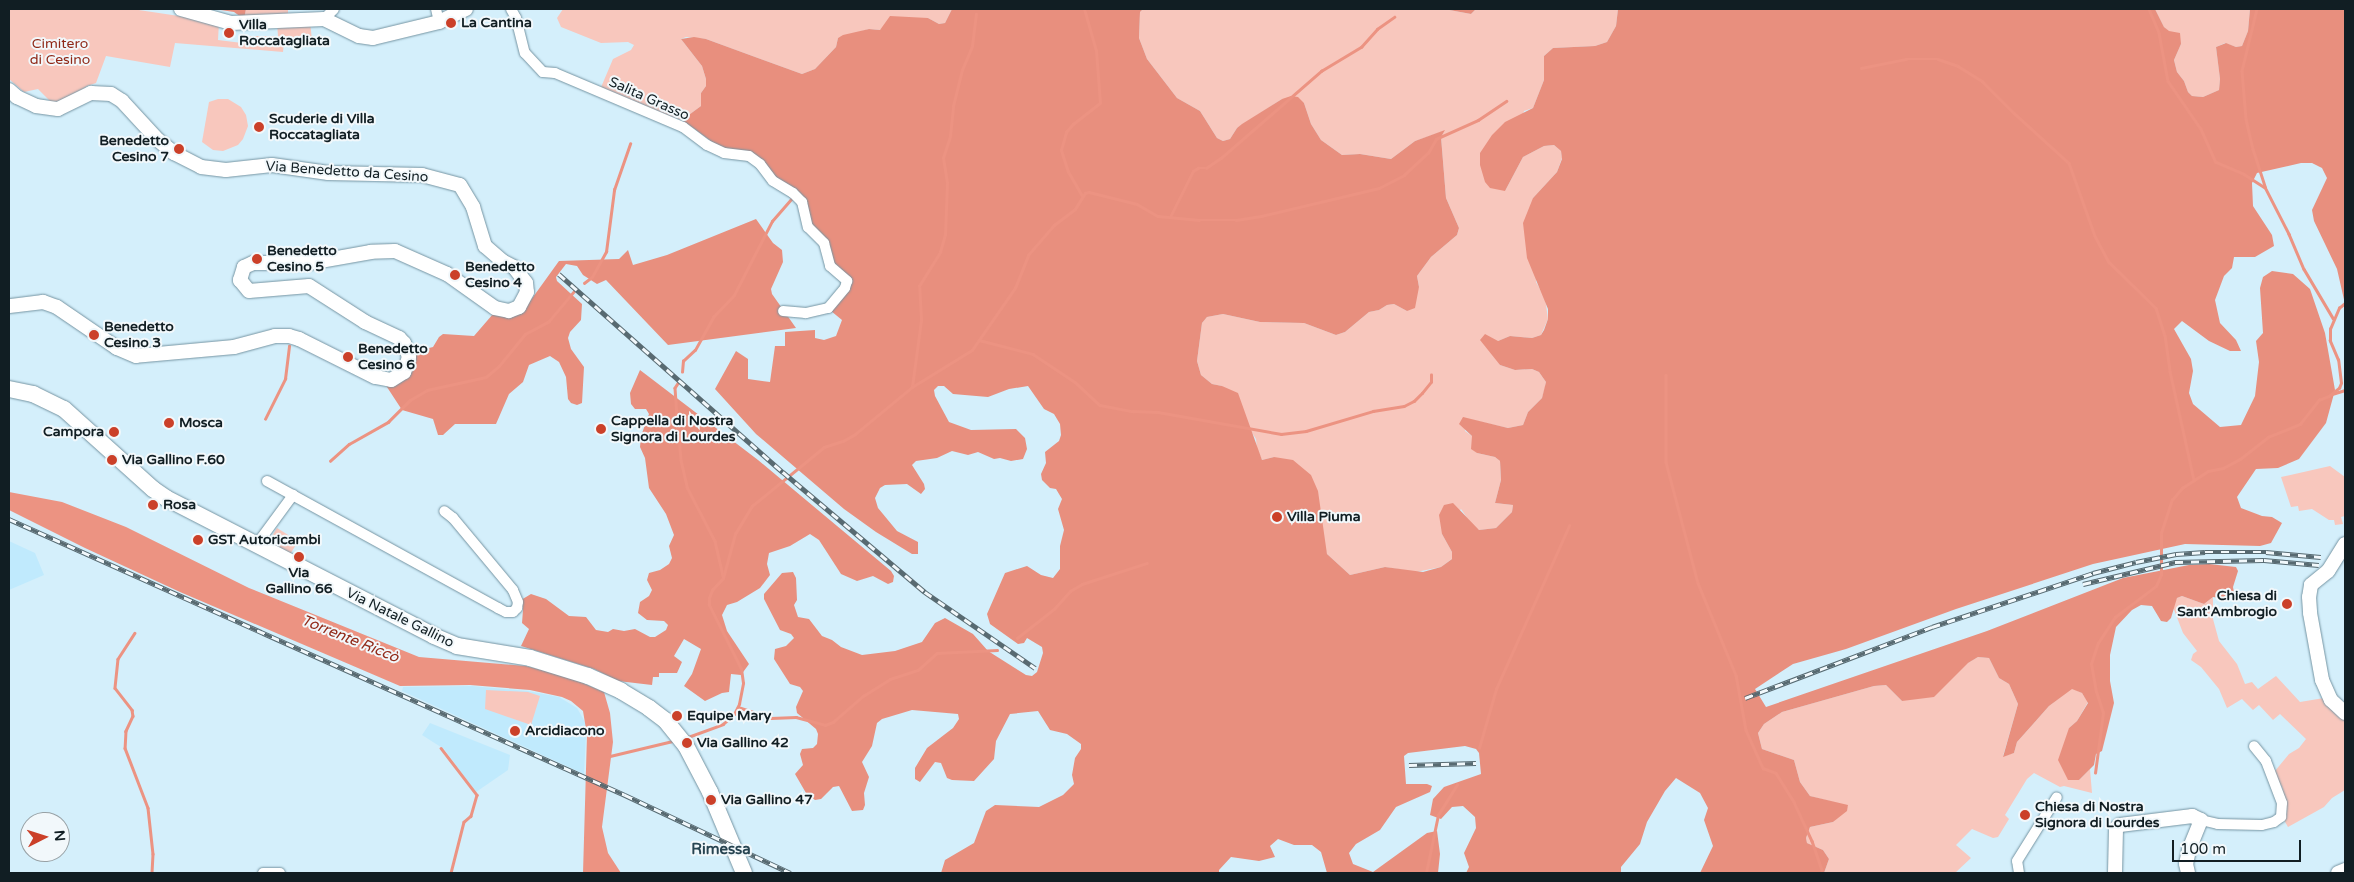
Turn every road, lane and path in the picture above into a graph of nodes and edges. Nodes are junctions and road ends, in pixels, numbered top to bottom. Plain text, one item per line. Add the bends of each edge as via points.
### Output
1 (181, 9) edge
2 (466, 9) edge
3 (511, 9) edge
4 (329, 14) edge
5 (438, 15) edge
6 (9, 90) edge
7 (9, 306) edge
8 (783, 311) dead end
9 (9, 389) edge
10 (267, 481) dead end
11 (294, 495) junction
12 (444, 511) dead end
13 (257, 544) junction
14 (2345, 544) edge
15 (2345, 713) edge
16 (2254, 746) dead end
17 (2057, 797) dead end
18 (2201, 820) junction
19 (2345, 870) edge
20 (263, 873) edge
21 (280, 873) edge
22 (744, 873) edge
23 (2019, 873) edge
24 (2115, 873) edge
25 (2188, 873) edge
26 (2338, 873) edge

1 - 4 street via 232,23
2 - 5 street
3 - 8 street, Salita Grasso via 525,53 543,72 555,73 684,127 724,153 749,156 773,181 802,202 808,227 824,243 830,266 847,282 828,308 806,314
4 - 5 street via 359,36 373,38
6 - 7 street, Via Benedetto da Cesino via 36,106 58,109 91,93 111,94 122,101 158,140 201,167 226,170 272,165 328,173 422,175 460,185 473,207 485,246 514,267 526,283 527,292 519,307 509,311 495,308 447,274 395,251 310,263 253,263 244,267 240,280 249,291 309,286 365,322 399,338 409,358 404,372 391,380 376,377 289,336 275,336 234,347 136,356 117,348 57,307 43,302
9 - 13 main road, Via Natale Gallino via 43,398 64,409 153,489
10 - 11 street
11 - 12 street via 498,608 513,612 518,602 513,590
11 - 13 street
13 - 22 main road, Via Natale Gallino via 446,642 471,650 543,661 603,682 649,708 686,746 710,792
14 - 15 street via 2328,571 2310,585 2309,597 2322,680 2332,700
16 - 18 street via 2266,761 2282,803 2281,817 2262,824 2218,824
17 - 23 street via 2017,861
18 - 24 street via 2182,816 2120,825 2115,833
18 - 25 street via 2189,850
19 - 26 street
20 - 21 street

